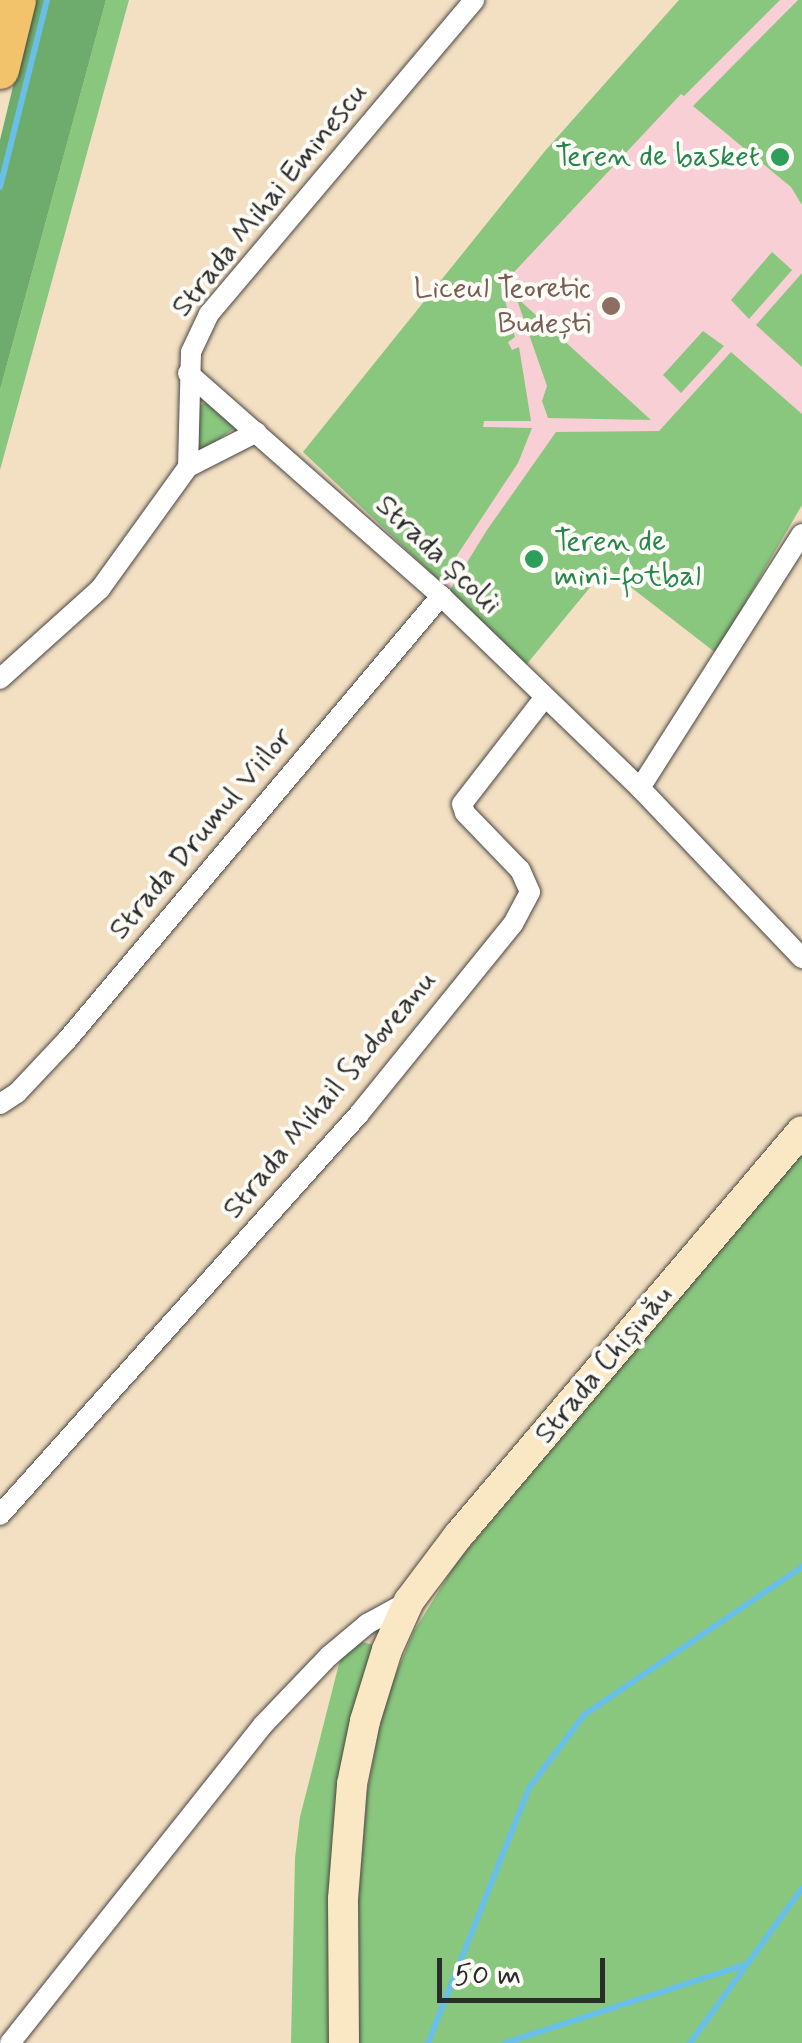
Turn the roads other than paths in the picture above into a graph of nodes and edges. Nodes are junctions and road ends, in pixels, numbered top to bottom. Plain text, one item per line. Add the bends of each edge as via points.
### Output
1 (16, 0) edge
2 (474, 0) edge
3 (0, 70) edge
4 (188, 373) junction
5 (256, 432) junction
6 (188, 467) junction
7 (802, 534) edge
8 (441, 596) junction
9 (0, 680) edge
10 (545, 697) junction
11 (640, 788) junction
12 (802, 958) edge
13 (0, 1104) edge
14 (802, 1131) edge
15 (0, 1515) edge
16 (409, 1601) junction
17 (10, 2043) edge
18 (344, 2043) edge

1 - 3 highway
2 - 4 street, Strada Mihai Eminescu via 210,314 190,352
4 - 5 street, Strada Școlii
4 - 6 street, Strada Mihai Eminescu
5 - 6 street
5 - 8 street, Strada Școlii
6 - 9 street via 100,590
7 - 11 street
8 - 10 street, Strada Școlii
8 - 13 street, Strada Drumul Viilor via 66,1040
10 - 11 street, Strada Școlii
10 - 15 street, Strada Mihail Sadoveanu via 462,804 520,870 530,892 513,924 359,1114
11 - 12 street, Strada Școlii
14 - 16 street, Strada Chișinău
16 - 17 street, Strada Chișinău via 329,1656 262,1726
16 - 18 street, Strada Chișinău via 381,1667 352,1784 343,1899

